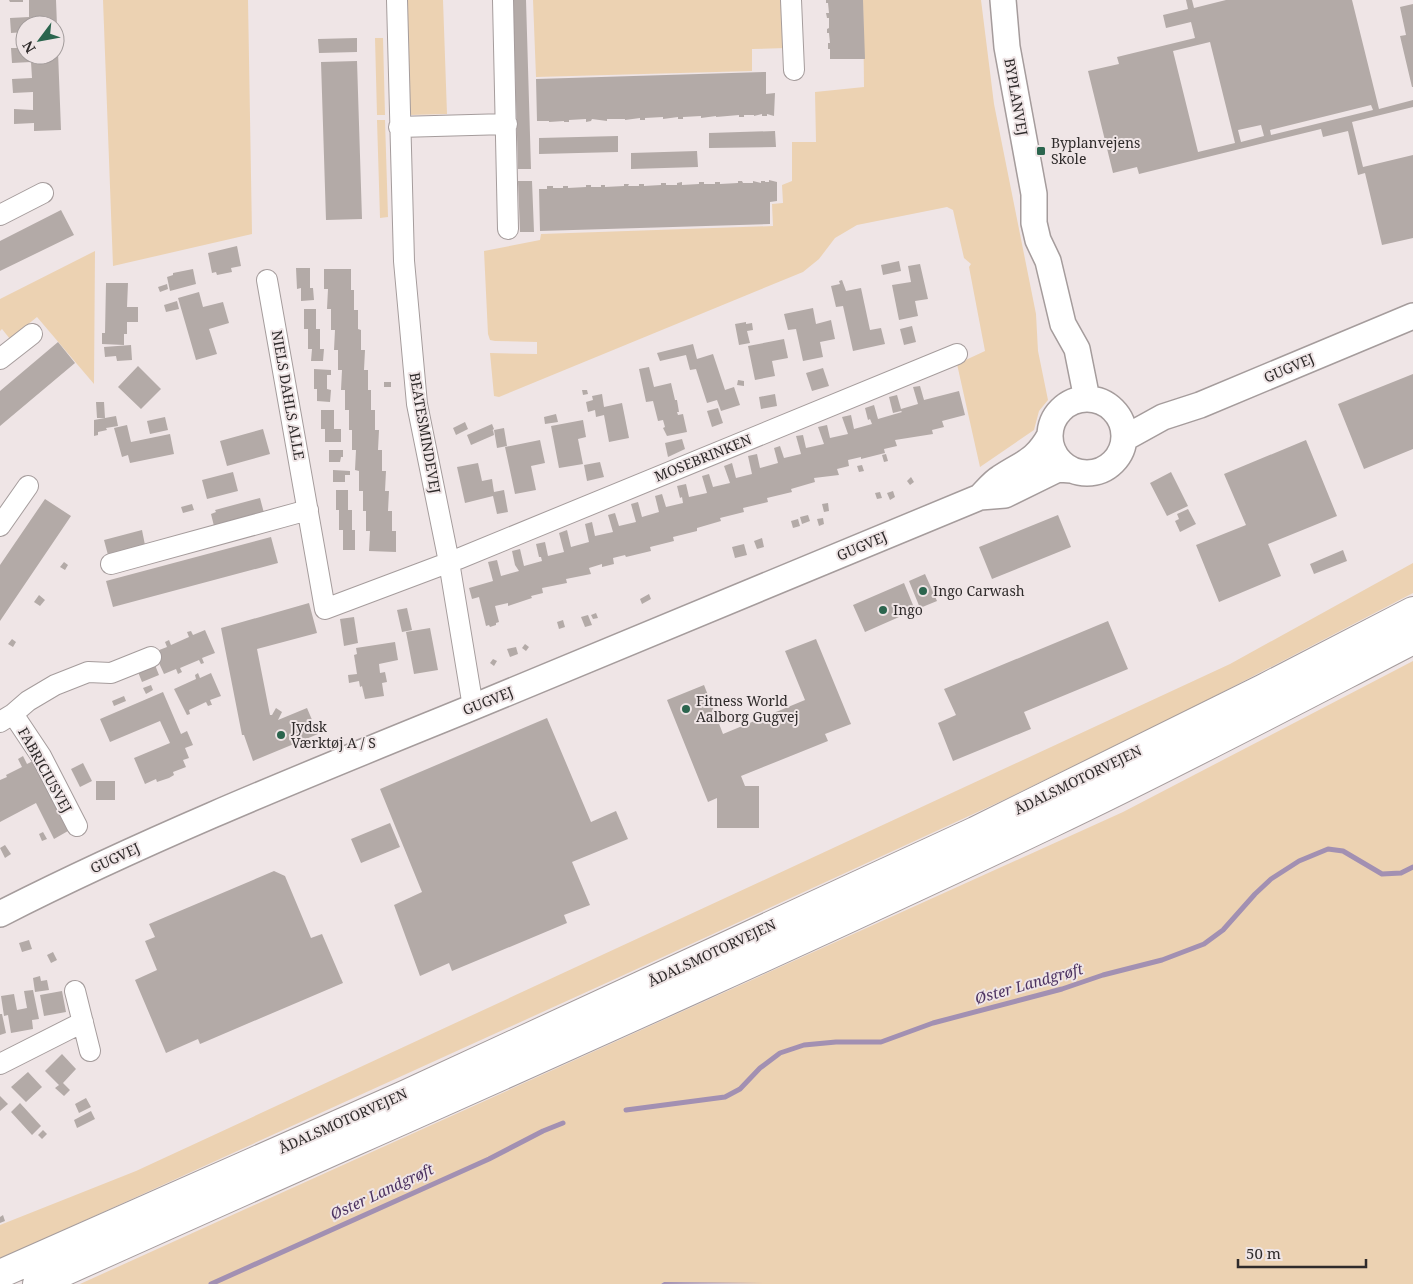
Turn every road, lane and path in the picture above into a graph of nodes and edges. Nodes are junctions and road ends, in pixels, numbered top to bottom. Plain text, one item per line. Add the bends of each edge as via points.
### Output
1 (397, 0) edge
2 (503, 0) edge
3 (791, 0) edge
4 (1003, 0) edge
5 (794, 70) dead end
6 (507, 124) junction
7 (399, 127) junction
8 (43, 194) dead end
9 (0, 215) edge
10 (508, 229) dead end
11 (267, 280) dead end
12 (1413, 316) edge
13 (32, 334) dead end
14 (957, 354) dead end
15 (0, 359) edge
16 (1080, 401) junction
17 (1122, 427) junction
18 (1050, 435) junction
19 (1071, 470) junction
20 (28, 486) dead end
21 (980, 497) junction
22 (308, 510) junction
23 (0, 526) edge
24 (449, 562) junction
25 (110, 564) dead end
26 (1413, 611) edge
27 (1413, 640) edge
28 (151, 656) dead end
29 (474, 707) junction
30 (6, 718) edge
31 (77, 826) dead end
32 (0, 914) edge
33 (75, 991) dead end
34 (83, 1022) junction
35 (90, 1051) dead end
36 (0, 1064) edge
37 (0, 1274) edge
38 (36, 1284) edge

1 - 7 street, BEATESMINDEVEJ
2 - 6 street
3 - 5 street
4 - 16 street, BYPLANVEJ via 1007,47 1034,194 1034,224 1048,261 1062,324 1060,351
6 - 7 street
6 - 10 street
7 - 24 street, BEATESMINDEVEJ via 404,261 417,404
8 - 9 street
11 - 22 street, NIELS DAHLS ALLE
12 - 17 street, GUGVEJ via 1200,405
13 - 15 street
14 - 24 street, MOSEBRINKEN
16 - 17 street via 1103,402
16 - 18 street via 1057,415
17 - 19 street via 1123,448 1111,466 1092,474
18 - 19 street via 1056,457
18 - 21 street, GUGVEJ via 1036,456 998,479
19 - 21 street, GUGVEJ via 1058,469 1006,495
20 - 23 street
21 - 29 street, GUGVEJ
22 - 24 street, NIELS DAHLS ALLE via 325,609
22 - 25 street
24 - 29 street, BEATESMINDEVEJ
26 - 37 highway, ÅDALSMOTORVEJEN via 975,831 404,1094
27 - 38 highway, ÅDALSMOTORVEJEN via 1027,835 749,964
28 - 30 street, FABRICIUSVEJ via 111,673 88,672 77,676 28,701
29 - 32 street, GUGVEJ via 152,841
30 - 31 street, FABRICIUSVEJ via 41,756
33 - 34 street
34 - 35 street
34 - 36 street

